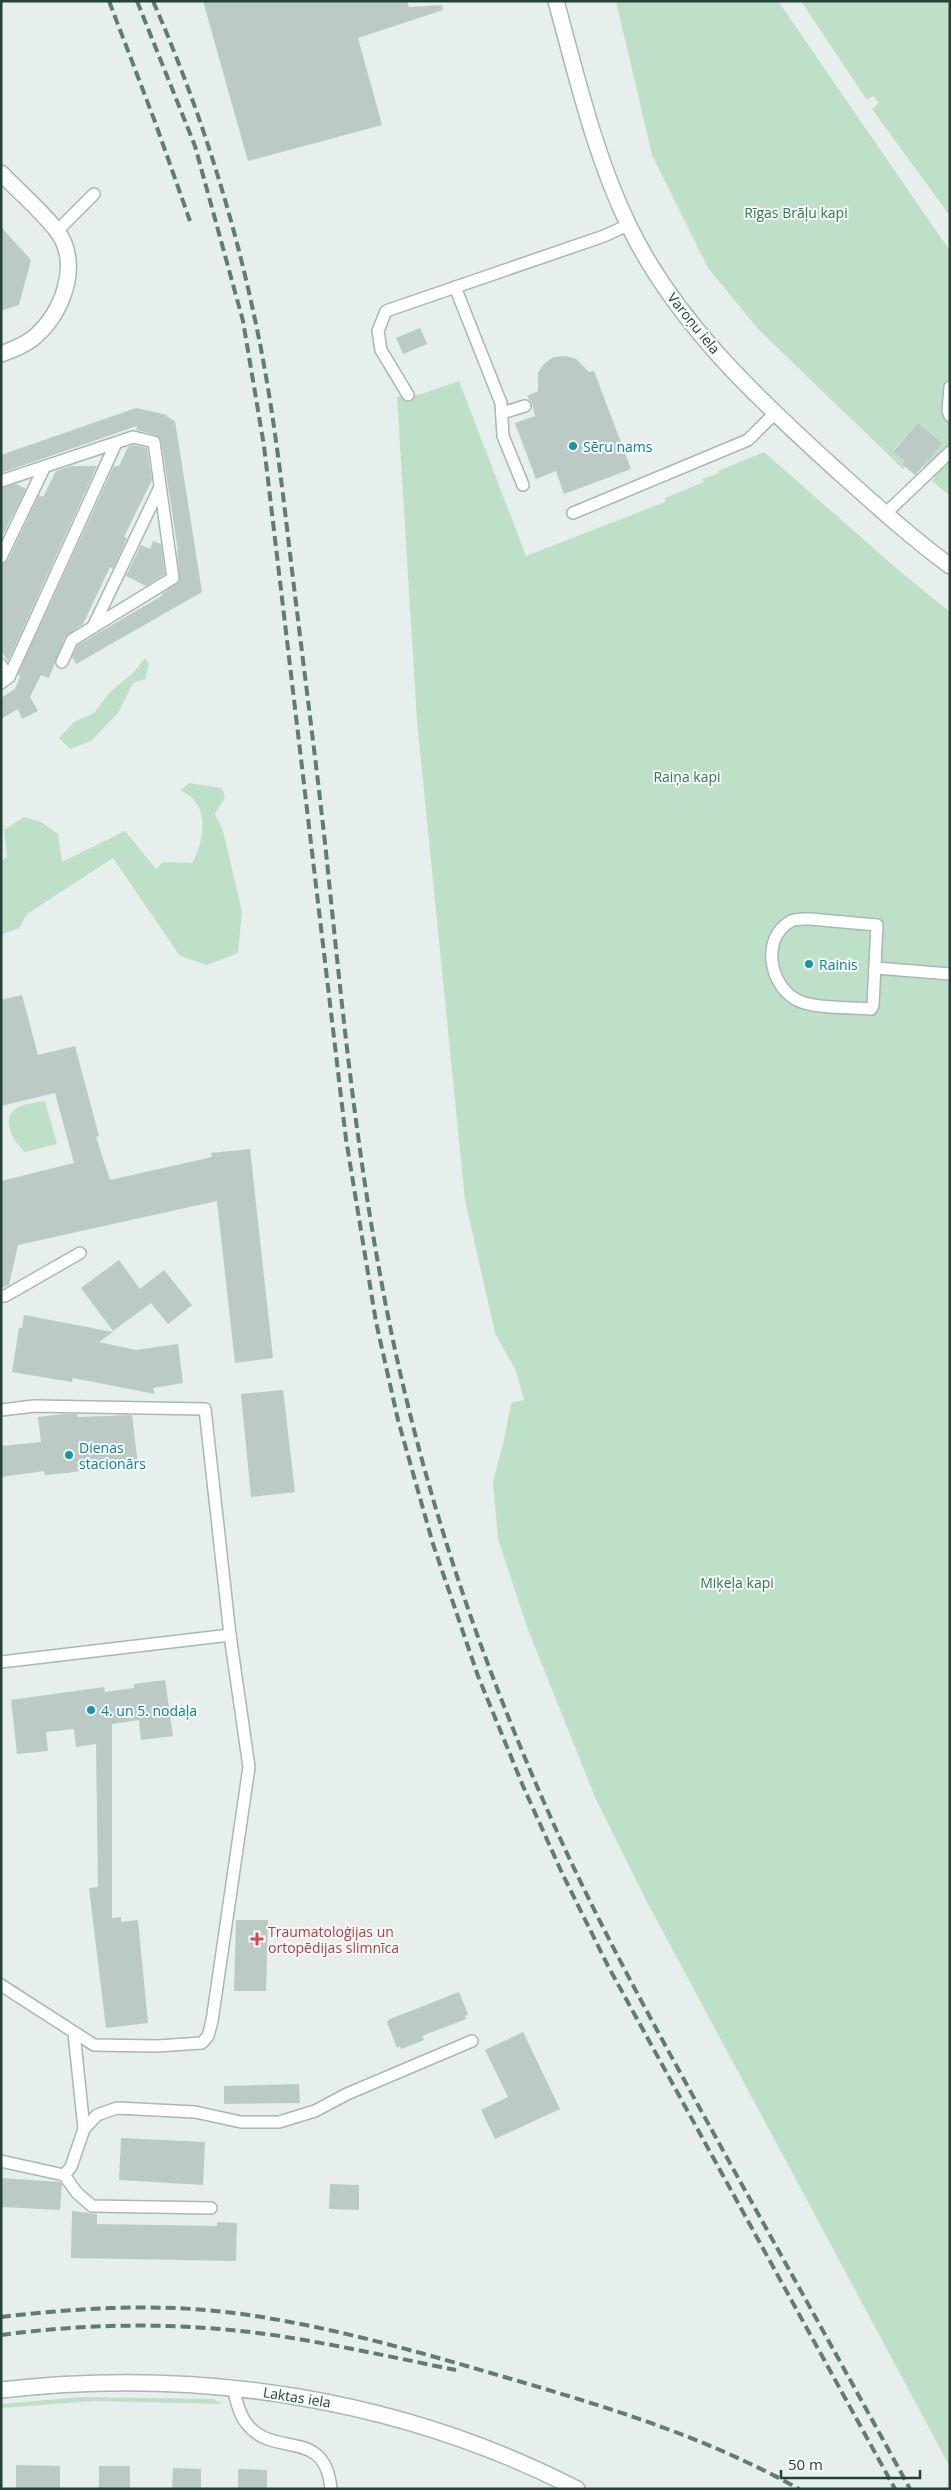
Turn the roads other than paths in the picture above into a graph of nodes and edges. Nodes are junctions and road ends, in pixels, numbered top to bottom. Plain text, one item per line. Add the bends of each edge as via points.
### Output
1 (556, 1) edge
2 (2, 176) edge
3 (94, 194) dead end
4 (628, 224) junction
5 (57, 231) junction
6 (455, 287) junction
7 (1, 354) edge
8 (950, 387) edge
9 (408, 395) dead end
10 (525, 406) dead end
11 (502, 413) junction
12 (774, 414) junction
13 (950, 416) edge
14 (116, 443) junction
15 (950, 452) edge
16 (45, 466) junction
17 (1, 481) edge
18 (523, 485) dead end
19 (160, 486) junction
20 (573, 513) dead end
21 (886, 514) junction
22 (1, 557) edge
23 (950, 566) edge
24 (93, 627) junction
25 (62, 662) dead end
26 (1, 665) edge
27 (5, 680) edge
28 (876, 968) junction
29 (950, 974) edge
30 (80, 1254) dead end
31 (1, 1296) edge
32 (1, 1410) edge
33 (230, 1635) junction
34 (1, 1662) edge
35 (1, 1985) edge
36 (74, 2033) junction
37 (472, 2041) dead end
38 (84, 2129) junction
39 (1, 2161) edge
40 (64, 2175) junction
41 (211, 2208) dead end
42 (232, 2388) junction
43 (1, 2390) edge
44 (331, 2489) edge
45 (577, 2489) edge

1 - 4 street, Varoņu iela via 593,138
2 - 5 street
3 - 5 lane
4 - 6 lane via 578,245
4 - 12 street, Varoņu iela via 646,260 693,326
5 - 7 street via 68,258 68,279 62,297 47,325 31,340
6 - 9 lane via 386,312 378,331 381,350
6 - 11 lane via 501,403
8 - 13 lane
10 - 11 lane
11 - 18 lane via 503,436
12 - 20 lane via 748,440
12 - 21 street, Varoņu iela
14 - 16 lane
14 - 19 lane via 133,437 154,442
14 - 27 lane
15 - 21 lane
16 - 17 lane
16 - 22 lane
19 - 24 lane
19 - 24 lane via 173,578
21 - 23 street, Varoņu iela
24 - 25 lane via 72,640
26 - 27 lane
28 - 28 lane via 877,927 872,923 796,920 776,937 772,953 773,966 784,991 804,1004 871,1009
28 - 29 lane
30 - 31 lane
32 - 33 lane via 34,1406 205,1409
33 - 34 lane
33 - 36 lane via 249,1767 208,2036 202,2043 94,2045
35 - 36 lane
36 - 38 lane
37 - 38 lane via 346,2094 315,2111 279,2122 241,2122 195,2112 117,2108 97,2115
38 - 40 lane via 71,2167
39 - 40 lane
40 - 41 lane via 92,2206
42 - 43 street, Laktas iela via 108,2383
42 - 44 lane via 246,2424 260,2436 312,2450 326,2465
42 - 45 street, Laktas iela via 276,2392 358,2407 425,2426 491,2450

